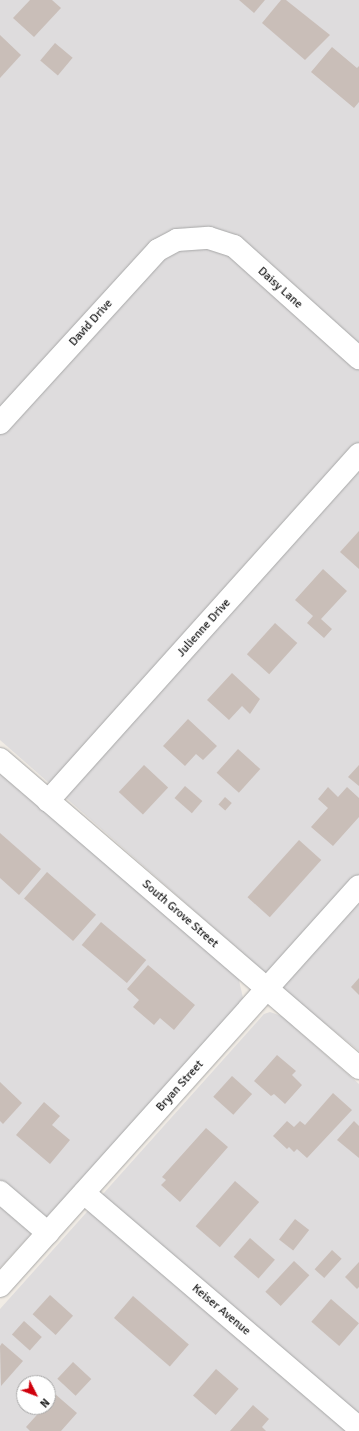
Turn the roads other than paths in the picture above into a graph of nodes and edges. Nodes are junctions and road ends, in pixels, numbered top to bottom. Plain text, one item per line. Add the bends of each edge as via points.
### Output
1 (192, 238) joint
2 (359, 358) edge
3 (0, 423) edge
4 (359, 454) edge
5 (0, 759) edge
6 (48, 801) junction
7 (359, 886) edge
8 (267, 989) junction
9 (359, 1068) edge
10 (0, 1192) edge
11 (84, 1193) junction
12 (48, 1233) junction
13 (0, 1286) edge
14 (359, 1428) edge

1 - 2 street, Daisy Lane via 210,238 234,246
1 - 3 street, David Drive via 177,240 158,250
4 - 6 street, Julienne Drive
5 - 6 street, South Grove Street
6 - 8 street, South Grove Street
7 - 8 street, Bryan Street
8 - 9 street, South Grove Street
8 - 11 street, Bryan Street
10 - 12 street
11 - 12 street, Bryan Street
11 - 14 street, Keiser Avenue
12 - 13 street, Bryan Street

